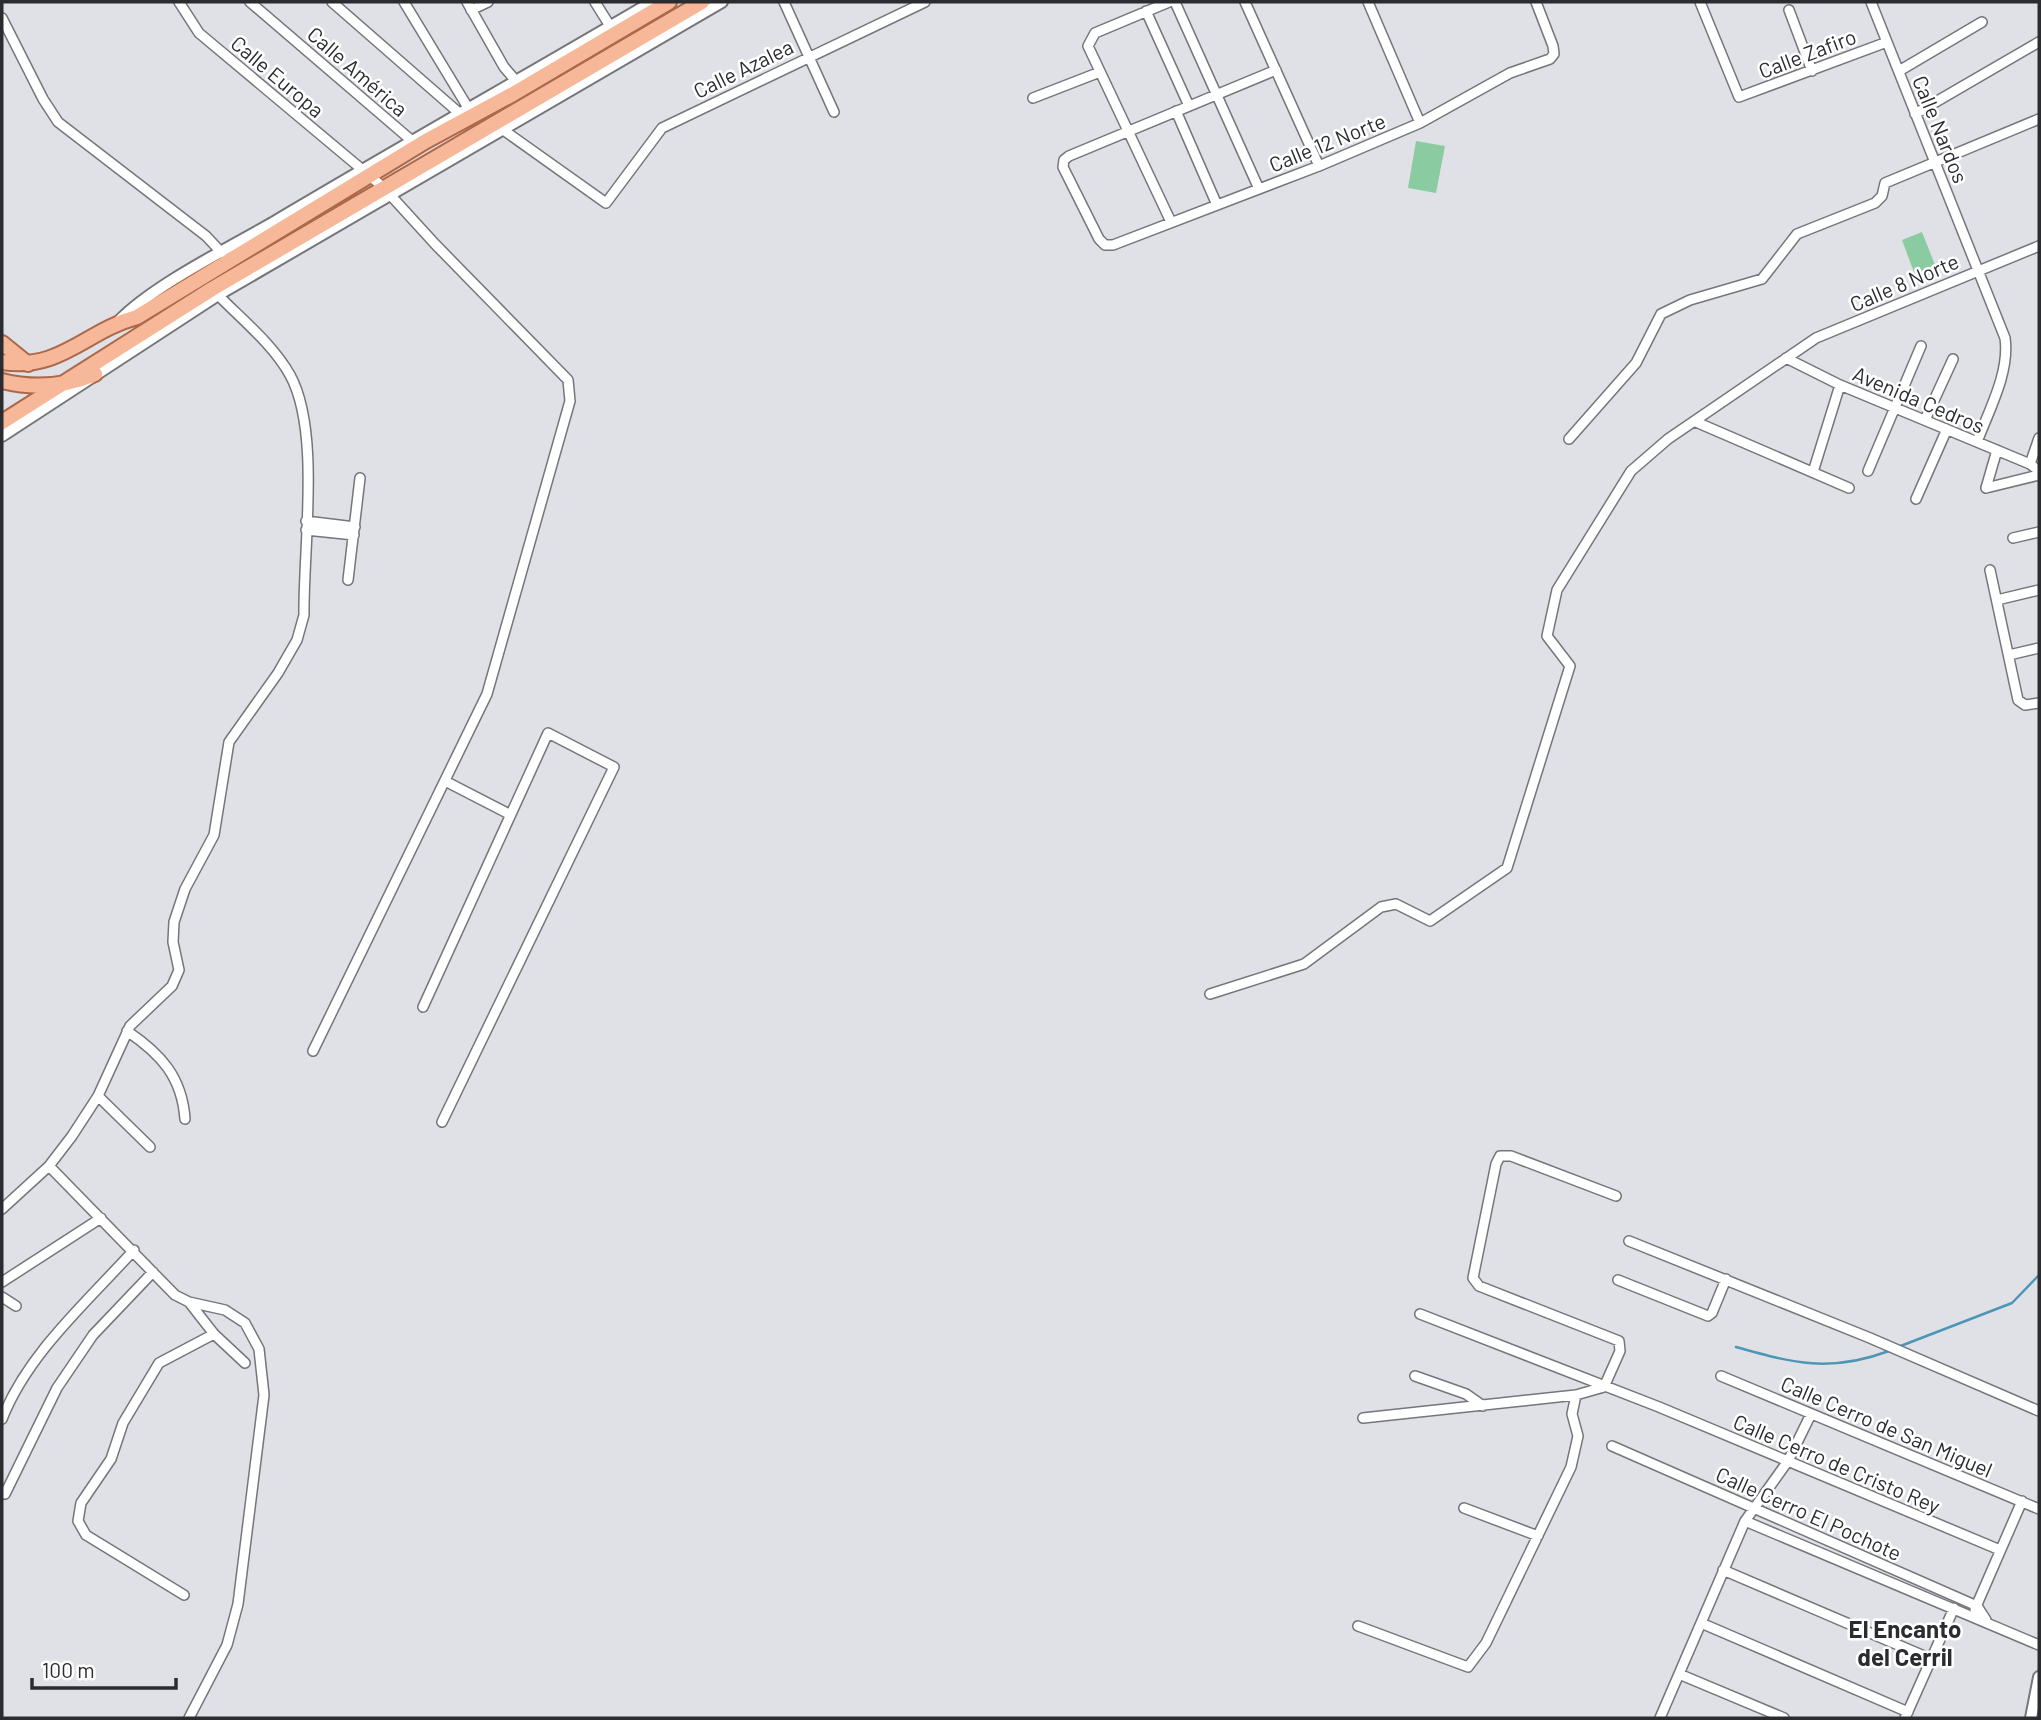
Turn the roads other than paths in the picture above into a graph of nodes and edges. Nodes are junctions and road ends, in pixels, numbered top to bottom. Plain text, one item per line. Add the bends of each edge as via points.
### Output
1 (179, 2) edge
2 (250, 2) edge
3 (332, 2) edge
4 (404, 2) edge
5 (488, 2) edge
6 (595, 2) edge
7 (652, 2) edge
8 (669, 2) edge
9 (702, 2) edge
10 (722, 2) edge
11 (784, 2) edge
12 (925, 2) edge
13 (1169, 2) edge
14 (1175, 2) edge
15 (1245, 2) edge
16 (1368, 2) edge
17 (1536, 2) edge
18 (1713, 2) edge
19 (1871, 2) edge
20 (1700, 4) edge
21 (469, 6) edge
22 (1788, 10) dead end
23 (1146, 11) junction
24 (2, 18) edge
25 (1982, 22) dead end
26 (610, 26) junction
27 (1887, 41) junction
28 (2039, 42) edge
29 (807, 56) junction
30 (1276, 70) junction
31 (1812, 71) junction
32 (1899, 71) junction
33 (1100, 72) junction
34 (516, 81) junction
35 (1216, 94) junction
36 (1033, 98) dead end
37 (1189, 106) junction
38 (462, 109) junction
39 (1177, 111) junction
40 (834, 112) dead end
41 (1915, 114) junction
42 (2039, 119) edge
43 (1420, 123) junction
44 (502, 129) junction
45 (1128, 131) junction
46 (411, 140) junction
47 (1935, 161) junction
48 (1319, 166) junction
49 (366, 172) junction
50 (1259, 189) junction
51 (387, 191) junction
52 (1217, 205) junction
53 (1171, 222) junction
54 (2039, 246) edge
55 (222, 253) junction
56 (1978, 269) junction
57 (210, 287) junction
58 (118, 322) junction
59 (2, 343) edge
60 (1921, 346) dead end
61 (1786, 358) junction
62 (1953, 359) dead end
63 (2, 362) edge
64 (28, 365) junction
65 (94, 374) junction
66 (2, 381) edge
67 (58, 385) junction
68 (1840, 385) junction
69 (1894, 408) junction
70 (1925, 420) junction
71 (2, 422) edge
72 (1696, 422) junction
73 (1947, 429) junction
74 (2, 436) edge
75 (2039, 438) edge
76 (1569, 439) dead end
77 (1977, 442) junction
78 (1997, 450) junction
79 (2029, 464) junction
80 (1868, 471) dead end
81 (1814, 472) junction
82 (2039, 473) edge
83 (360, 478) dead end
84 (1849, 488) dead end
85 (1916, 499) dead end
86 (306, 526) junction
87 (355, 531) junction
88 (2039, 532) edge
89 (2013, 538) dead end
90 (1990, 570) dead end
91 (348, 580) dead end
92 (2039, 590) edge
93 (1997, 600) junction
94 (2039, 648) edge
95 (2009, 655) junction
96 (2039, 703) edge
97 (444, 781) junction
98 (509, 814) junction
99 (1210, 994) dead end
100 (423, 1007) dead end
101 (127, 1031) junction
102 (313, 1051) dead end
103 (98, 1096) junction
104 (185, 1119) dead end
105 (442, 1122) dead end
106 (150, 1147) dead end
107 (49, 1166) junction
108 (1616, 1196) dead end
109 (3, 1205) edge
110 (100, 1218) junction
111 (1629, 1241) dead end
112 (134, 1250) junction
113 (153, 1272) junction
114 (1726, 1279) junction
115 (1618, 1280) dead end
116 (2, 1282) edge
117 (2, 1297) edge
118 (189, 1302) junction
119 (16, 1306) dead end
120 (1420, 1314) dead end
121 (214, 1334) junction
122 (245, 1363) dead end
123 (1415, 1376) dead end
124 (1721, 1376) dead end
125 (1604, 1387) junction
126 (1576, 1395) junction
127 (1483, 1406) junction
128 (2039, 1411) edge
129 (1811, 1414) junction
130 (1363, 1418) dead end
131 (2, 1419) edge
132 (1612, 1446) dead end
133 (1788, 1461) junction
134 (5, 1494) dead end
135 (2022, 1501) junction
136 (1753, 1506) junction
137 (1464, 1508) dead end
138 (2039, 1509) edge
139 (1745, 1521) junction
140 (1538, 1536) junction
141 (2000, 1550) junction
142 (1723, 1570) junction
143 (184, 1595) dead end
144 (1977, 1606) junction
145 (1954, 1608) junction
146 (1972, 1617) junction
147 (1986, 1620) junction
148 (1700, 1623) junction
149 (1358, 1626) dead end
150 (2039, 1645) edge
151 (1931, 1659) junction
152 (1679, 1674) junction
153 (2039, 1677) edge
154 (1906, 1715) edge
155 (189, 1718) edge
156 (1660, 1718) edge
157 (1784, 1718) edge
158 (2031, 1718) edge

1 - 49 street, Calle Europa via 199,33
2 - 46 street, Calle América
3 - 38 street
4 - 38 street
5 - 21 street
6 - 26 street
7 - 26 street
8 - 49 main road
9 - 51 main road
10 - 44 street
11 - 29 street
12 - 29 street, Calle Azalea
13 - 23 street
14 - 35 street
15 - 30 street
16 - 43 street
17 - 43 street, Calle 12 Norte via 1554,54 1550,59 1510,73
18 - 20 street
19 - 27 street, Calle Nardos
20 - 31 street, Calle Zafiro via 1739,97
21 - 34 street
22 - 31 street
23 - 33 street via 1089,39
23 - 37 street
24 - 55 street via 58,122
25 - 32 street
26 - 34 street
27 - 31 street, Calle Zafiro
27 - 32 street, Calle Nardos
28 - 41 street
29 - 40 street
29 - 44 street, Calle Azalea via 662,128 606,203
30 - 35 street
30 - 48 street
32 - 41 street, Calle Nardos
33 - 36 street
33 - 45 street
34 - 38 street
35 - 37 street
35 - 50 street
37 - 39 street
38 - 46 street
39 - 45 street
39 - 52 street
41 - 47 street, Calle Nardos
42 - 47 street
43 - 48 street, Calle 12 Norte
44 - 51 street
45 - 53 street
45 - 53 street, Calle 12 Norte via 1064,160 1063,167 1105,245
46 - 49 street
47 - 56 street, Calle Nardos
47 - 76 street via 1885,183 1875,203 1797,234 1762,279 1690,300 1661,314 1636,363
48 - 50 street, Calle 12 Norte
49 - 51 street, Calle Europa
49 - 55 street
49 - 57 main road
50 - 52 street, Calle 12 Norte
51 - 57 main road
51 - 97 street, Calle Europa via 568,380 570,401 487,694
52 - 53 street, Calle 12 Norte
54 - 56 street, Calle 8 Norte
55 - 58 street via 132,307
56 - 61 street, Calle 8 Norte via 1816,338
56 - 77 street, Calle Nardos via 2007,351
57 - 58 main road
57 - 65 street
57 - 67 main road
57 - 86 street via 291,376 307,436
58 - 64 main road via 64,355
59 - 64 main road
60 - 69 street
61 - 68 street, Avenida Cedros
61 - 72 street, Calle 8 Norte
62 - 70 street
63 - 64 main road
65 - 67 main road
65 - 74 street
66 - 67 main road
67 - 71 main road
68 - 69 street, Avenida Cedros
68 - 81 street
69 - 70 street, Avenida Cedros
69 - 80 street
70 - 73 street, Avenida Cedros
72 - 81 street
72 - 99 street, Calle 8 Norte via 1631,471 1557,590 1548,636 1570,666 1507,868 1430,921 1396,904 1381,907 1304,964
73 - 77 street, Avenida Cedros
73 - 85 street
75 - 79 street
77 - 78 street, Avenida Cedros
78 - 79 street, Avenida Cedros
78 - 82 street via 1986,488
79 - 82 street, Avenida Cedros
81 - 84 street
83 - 87 street
86 - 87 street
86 - 101 street via 304,615 297,640 229,742 214,835 185,889 174,922 179,970 172,986
87 - 91 street
88 - 89 street
90 - 93 street
92 - 93 street
93 - 95 street
94 - 95 street
95 - 96 street via 2020,703
97 - 98 street
97 - 102 street, Calle Europa
98 - 100 street
98 - 105 street via 548,733 614,767
101 - 103 street
101 - 104 street via 167,1063 178,1082
103 - 106 street
103 - 107 street
107 - 109 street
107 - 110 street
108 - 125 street via 1511,1156 1500,1156 1473,1271 1474,1283 1479,1286 1619,1341 1620,1351
110 - 112 street
110 - 116 street
111 - 114 street
112 - 113 street
112 - 131 street via 41,1352 9,1400
113 - 118 street via 175,1295
113 - 134 street via 93,1335 57,1388
114 - 115 street via 1708,1316
114 - 128 street
117 - 119 street
118 - 121 street
118 - 155 street via 225,1310 245,1323 259,1349 264,1395 238,1604 227,1645
120 - 125 street, Calle Cerro de Cristo Rey
121 - 122 street
121 - 143 street via 159,1363 123,1423 111,1459 82,1503 78,1521 86,1535
123 - 127 street via 1466,1394
124 - 129 street, Calle Cerro de San Miguel
125 - 126 street
125 - 133 street, Calle Cerro de Cristo Rey
126 - 127 street
126 - 140 street via 1572,1414 1578,1436 1571,1467
127 - 130 street
129 - 133 street
129 - 135 street, Calle Cerro de San Miguel
132 - 136 street, Calle Cerro El Pochote
133 - 136 street
133 - 141 street, Calle Cerro de Cristo Rey
135 - 138 street, Calle Cerro de San Miguel
135 - 141 street
136 - 139 street
136 - 144 street, Calle Cerro El Pochote
137 - 140 street
139 - 142 street
139 - 145 street, Calle Cerro El Pochote
140 - 149 street via 1486,1643 1468,1667
141 - 144 street
142 - 148 street
142 - 151 street
144 - 146 street
144 - 147 street
145 - 146 street, Calle Cerro El Pochote
145 - 151 street
146 - 147 street, Calle Cerro El Pochote
147 - 150 street, Calle Cerro El Pochote
148 - 152 street
148 - 154 street
151 - 154 street
152 - 156 street
152 - 157 street
153 - 158 street

